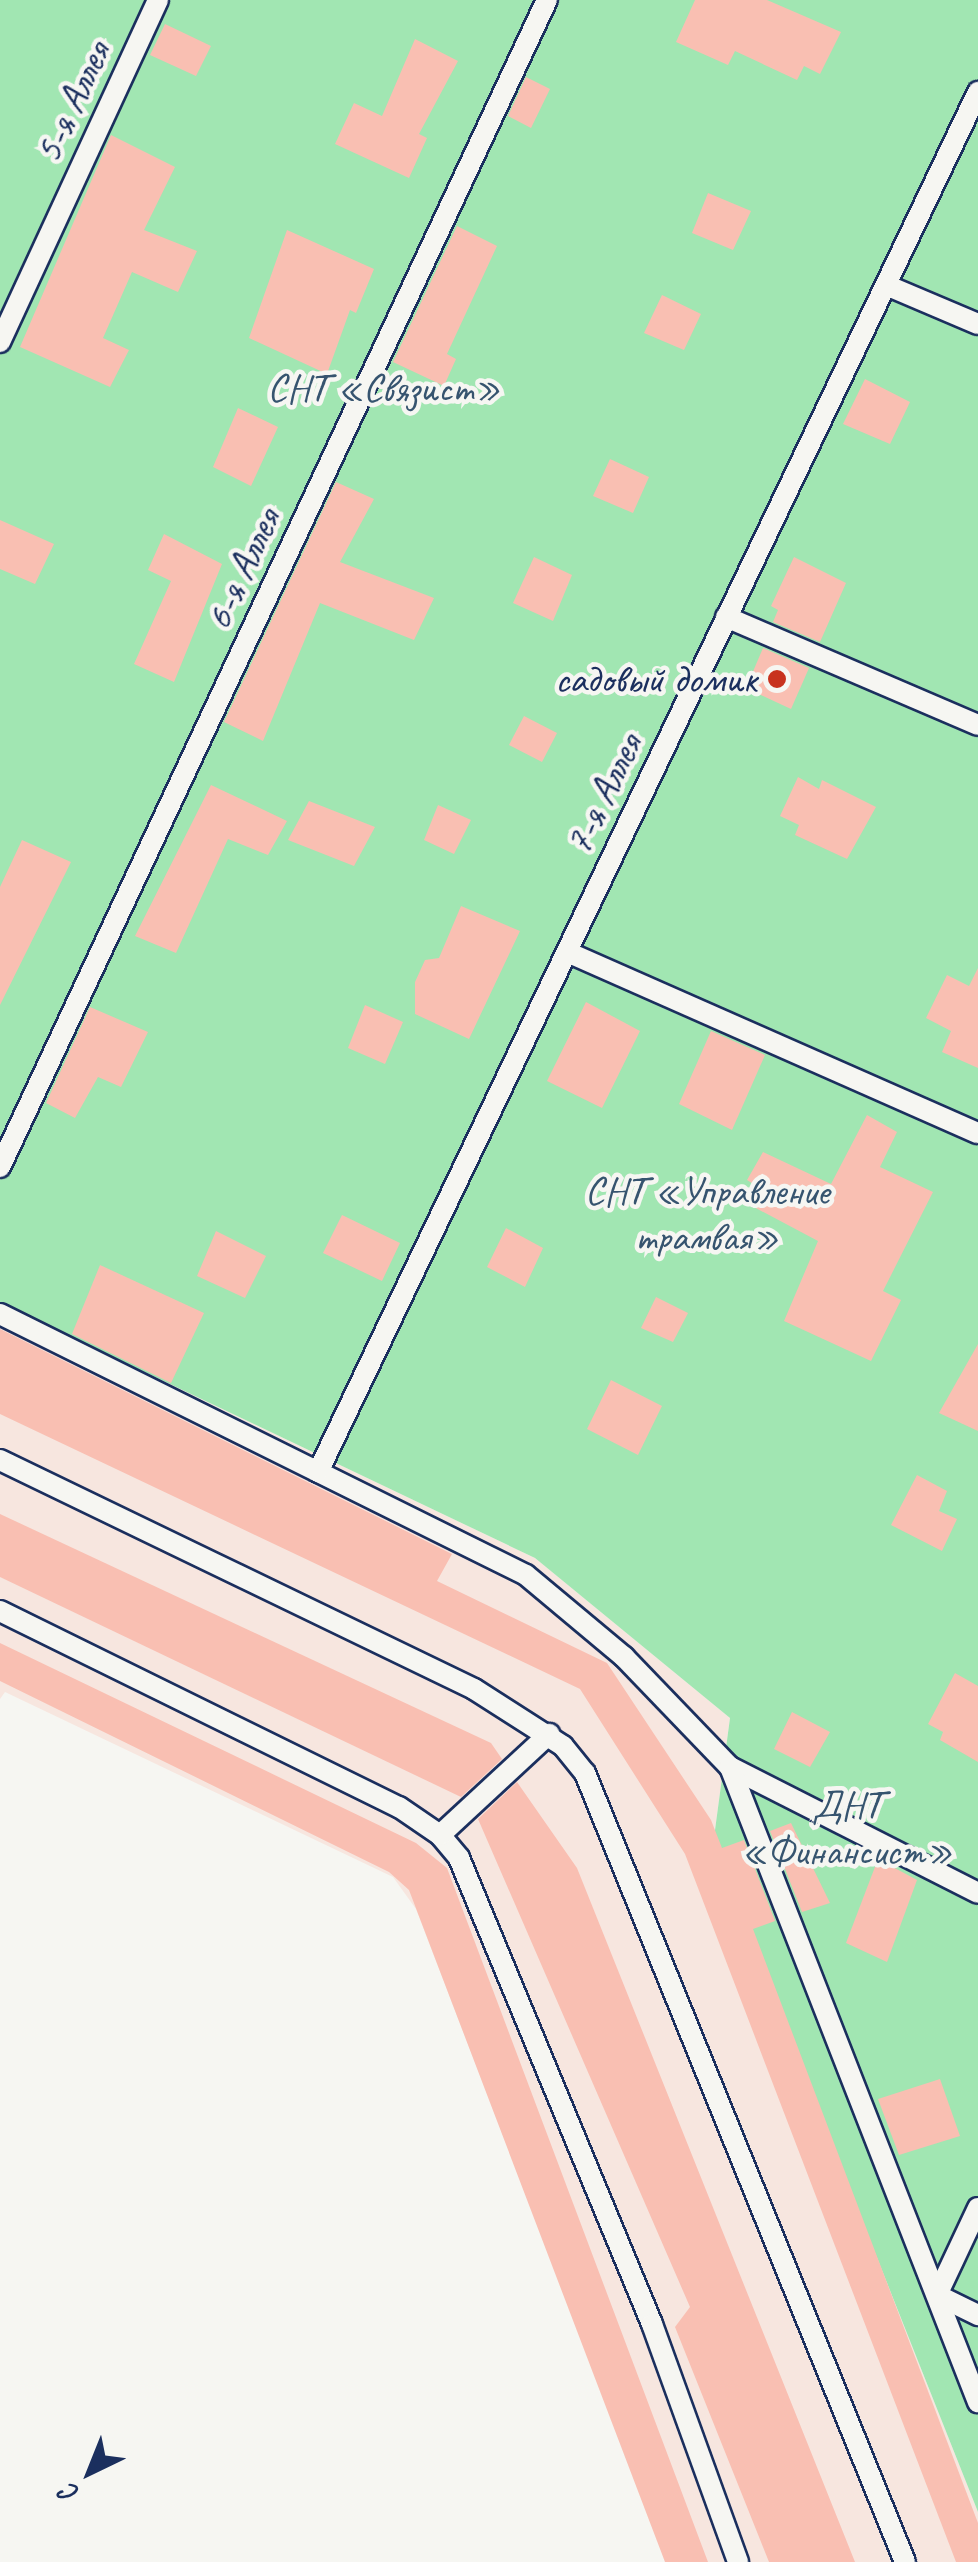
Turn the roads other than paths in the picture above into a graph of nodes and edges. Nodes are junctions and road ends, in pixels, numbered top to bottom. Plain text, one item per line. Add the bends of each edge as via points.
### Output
1 (158, 0) edge
2 (546, 0) edge
3 (978, 92) edge
4 (886, 285) junction
5 (978, 324) edge
6 (0, 342) edge
7 (726, 618) junction
8 (978, 725) edge
9 (566, 952) junction
10 (978, 1133) edge
11 (0, 1168) edge
12 (0, 1314) edge
13 (0, 1460) edge
14 (318, 1472) junction
15 (0, 1611) edge
16 (549, 1734) junction
17 (730, 1767) junction
18 (440, 1834) junction
19 (978, 1893) edge
20 (978, 2208) edge
21 (937, 2295) junction
22 (978, 2315) edge
23 (978, 2402) edge
24 (738, 2562) edge
25 (906, 2562) edge

1 - 6 lane, 5-я Аллея
2 - 11 lane, 6-я Аллея
3 - 4 lane, 7-я Аллея
4 - 5 lane
4 - 7 lane, 7-я Аллея
7 - 8 lane
7 - 9 lane, 7-я Аллея
9 - 10 lane
9 - 14 lane, 7-я Аллея
12 - 14 lane
13 - 16 lane via 474,1689
14 - 17 lane via 526,1575 624,1657
15 - 18 lane via 399,1807
16 - 18 lane
16 - 25 lane via 584,1773
17 - 19 lane
17 - 21 lane
18 - 24 lane via 459,1858 652,2324
20 - 21 lane
21 - 22 lane
21 - 23 lane

